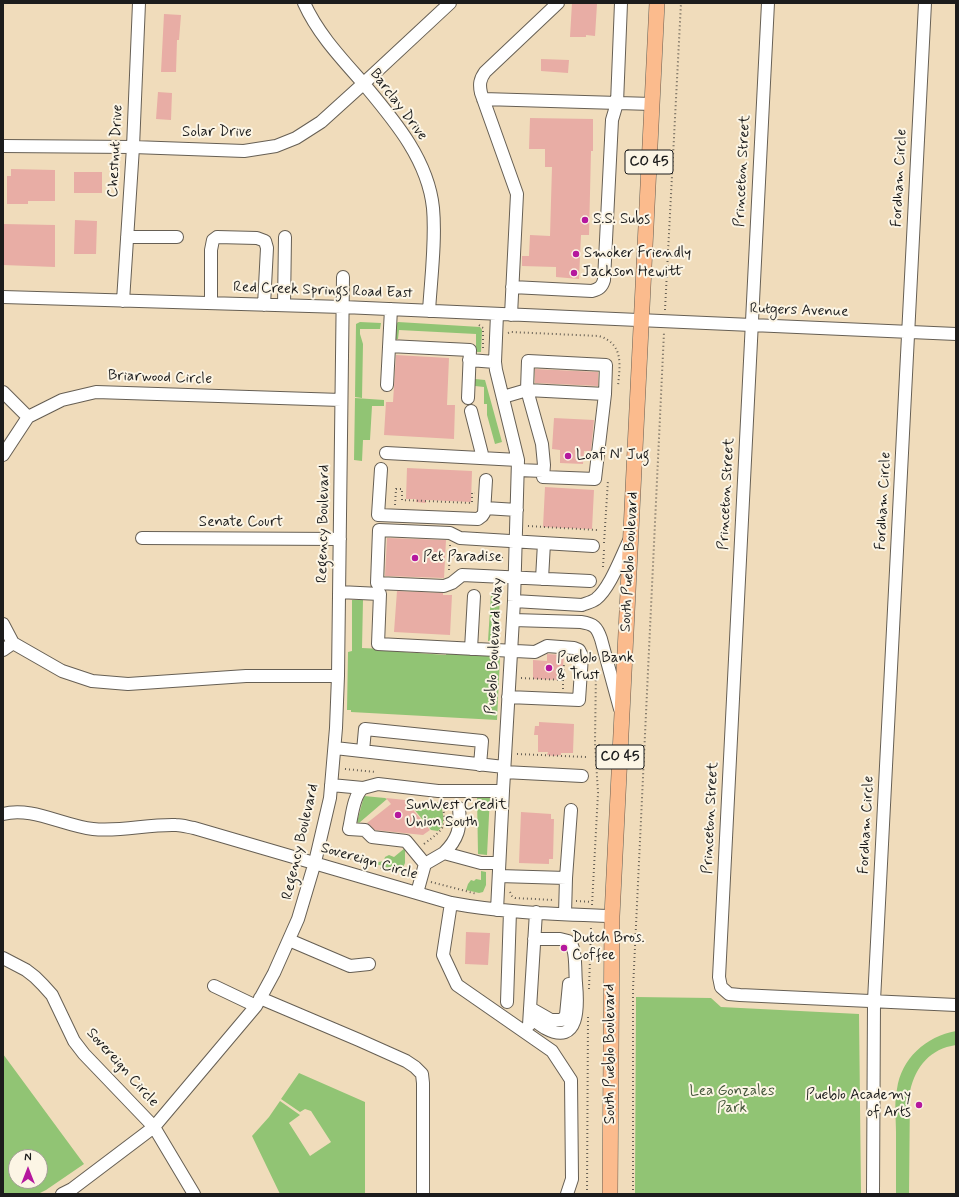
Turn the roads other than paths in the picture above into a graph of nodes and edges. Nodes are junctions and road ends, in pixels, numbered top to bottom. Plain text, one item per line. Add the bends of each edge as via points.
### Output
1 (139, 3) edge
2 (304, 3) edge
3 (450, 3) edge
4 (558, 3) edge
5 (621, 3) edge
6 (658, 3) edge
7 (768, 3) edge
8 (925, 3) edge
9 (363, 84) junction
10 (483, 99) junction
11 (617, 103) junction
12 (652, 104) junction
13 (3, 146) edge
14 (132, 148) junction
15 (127, 237) junction
16 (176, 237) dead end
17 (285, 237) dead end
18 (343, 277) dead end
19 (512, 288) junction
20 (3, 297) edge
21 (123, 301) junction
22 (211, 303) junction
23 (264, 305) junction
24 (284, 305) junction
25 (343, 307) junction
26 (390, 309) junction
27 (429, 311) junction
28 (497, 314) junction
29 (511, 315) junction
30 (642, 321) junction
31 (752, 325) junction
32 (908, 332) junction
33 (956, 334) edge
34 (389, 346) junction
35 (469, 360) junction
36 (495, 362) junction
37 (387, 385) dead end
38 (527, 390) junction
39 (3, 392) edge
40 (605, 394) junction
41 (503, 397) junction
42 (468, 398) dead end
43 (341, 400) junction
44 (470, 411) dead end
45 (28, 417) junction
46 (386, 453) dead end
47 (3, 455) edge
48 (483, 458) junction
49 (518, 465) junction
50 (381, 469) dead end
51 (543, 471) junction
52 (486, 480) dead end
53 (484, 508) junction
54 (517, 510) junction
55 (631, 536) junction
56 (142, 538) dead end
57 (340, 539) junction
58 (516, 541) junction
59 (544, 543) junction
60 (592, 546) dead end
61 (515, 578) junction
62 (542, 579) junction
63 (590, 581) dead end
64 (339, 592) junction
65 (474, 596) dead end
66 (514, 601) junction
67 (513, 620) junction
68 (3, 624) edge
69 (13, 643) junction
70 (471, 649) junction
71 (3, 650) edge
72 (511, 651) junction
73 (338, 676) junction
74 (508, 697) junction
75 (622, 717) junction
76 (335, 748) junction
77 (363, 751) junction
78 (480, 765) junction
79 (504, 770) junction
80 (582, 776) dead end
81 (337, 786) junction
82 (363, 788) junction
83 (503, 791) junction
84 (459, 808) dead end
85 (571, 810) dead end
86 (3, 814) edge
87 (444, 853) junction
88 (315, 862) junction
89 (425, 864) junction
90 (499, 869) junction
91 (566, 878) junction
92 (417, 892) junction
93 (451, 903) junction
94 (497, 910) junction
95 (510, 911) junction
96 (536, 912) junction
97 (565, 914) junction
98 (612, 916) junction
99 (534, 938) junction
100 (289, 940) junction
101 (3, 958) edge
102 (369, 964) dead end
103 (214, 986) dead end
104 (874, 1001) junction
105 (258, 1002) junction
106 (507, 1002) dead end
107 (956, 1005) edge
108 (530, 1012) junction
109 (529, 1034) junction
110 (154, 1127) junction
111 (193, 1193) edge
112 (62, 1194) edge
113 (423, 1194) edge
114 (567, 1194) edge
115 (610, 1194) edge
116 (873, 1194) edge

1 - 14 street, Chestnut Drive
2 - 9 street, Barclay Drive via 324,38
3 - 9 street, Solar Drive
4 - 10 street via 484,72 479,86
5 - 11 street
6 - 12 main road, South Pueblo Boulevard / CO 45
7 - 31 street, Princeton Street
8 - 32 street, Fordham Circle
9 - 14 street, Solar Drive via 321,122 296,138 276,146 244,151
9 - 27 street, Barclay Drive via 405,135 428,182 433,207 434,235
10 - 11 street
10 - 19 street via 517,194
11 - 12 street
11 - 19 street via 612,120 603,285 592,291
12 - 30 main road, South Pueblo Boulevard / CO 45
13 - 14 street, Solar Drive
14 - 15 street, Chestnut Drive
15 - 16 street
15 - 21 street, Chestnut Drive
17 - 24 street
18 - 25 street, Regency Boulevard
19 - 29 street
20 - 21 street, Red Creek Springs Road East
21 - 22 street, Red Creek Springs Road East
22 - 23 street, Red Creek Springs Road East
22 - 23 street via 213,240 217,237 257,238 265,242 267,248
23 - 24 street, Red Creek Springs Road East
24 - 25 street, Red Creek Springs Road East
25 - 26 street, Red Creek Springs Road East
25 - 43 street, Regency Boulevard
26 - 27 street, Red Creek Springs Road East
26 - 34 street
27 - 28 street, Red Creek Springs Road East
28 - 29 street, Red Creek Springs Road East
28 - 36 street, Pueblo Boulevard Way
29 - 30 street, Red Creek Springs Road East
30 - 31 street, Rutgers Avenue
30 - 55 main road, South Pueblo Boulevard / CO 45
31 - 32 street, Rutgers Avenue
31 - 104 street, Princeton Street via 719,977 721,987 729,994
32 - 33 street, Rutgers Avenue
32 - 104 street, Fordham Circle
34 - 35 street via 470,350
34 - 37 street
35 - 36 street
35 - 42 street
36 - 41 street, Pueblo Boulevard Way
38 - 40 street
38 - 40 street via 528,361 606,365
38 - 41 street
38 - 51 street via 542,444
39 - 45 street
40 - 51 street via 595,479 543,477
41 - 49 street, Pueblo Boulevard Way
43 - 45 street, Briarwood Circle via 96,392 62,400
43 - 57 street, Regency Boulevard
44 - 48 street
45 - 47 street
46 - 48 street
48 - 49 street
49 - 51 street
49 - 54 street, Pueblo Boulevard Way
50 - 53 street via 378,515 474,520 482,516
52 - 53 street
53 - 54 street
54 - 58 street, Pueblo Boulevard Way
55 - 66 street via 610,581 596,599 589,603
55 - 75 main road, South Pueblo Boulevard / CO 45
56 - 57 street, Senate Court
57 - 64 street, Regency Boulevard
58 - 59 street
58 - 61 street, Pueblo Boulevard Way
58 - 61 street via 379,530 377,583 444,586 462,575
59 - 60 street
59 - 62 street
61 - 62 street
61 - 66 street, Pueblo Boulevard Way
62 - 63 street
64 - 70 street via 380,594 378,644
64 - 73 street, Regency Boulevard
65 - 70 street
66 - 67 street, Pueblo Boulevard Way
67 - 72 street, Pueblo Boulevard Way
67 - 75 street via 581,622 594,626 601,639
68 - 69 street
69 - 71 street
69 - 73 street via 62,671 92,681 128,684 246,676
70 - 72 street
72 - 74 street, Pueblo Boulevard Way
72 - 74 street via 535,652 547,646 574,648 579,650 582,656 579,700
73 - 76 street, Regency Boulevard
74 - 79 street, Pueblo Boulevard Way
75 - 98 main road, South Pueblo Boulevard / CO 45
76 - 77 street
76 - 81 street, Regency Boulevard
77 - 78 street
77 - 78 street via 365,729 482,741
78 - 79 street
79 - 80 street
79 - 83 street, Pueblo Boulevard Way
81 - 82 street
81 - 88 street, Regency Boulevard via 330,798
82 - 83 street via 378,784 442,790
82 - 89 street via 358,792 349,828 365,830 372,837 406,841
83 - 90 street, Pueblo Boulevard Way
84 - 87 street via 458,831
85 - 91 street
86 - 88 street, Sovereign Circle via 19,812 92,829 177,825
87 - 89 street
87 - 90 street
88 - 92 street, Sovereign Circle
88 - 100 street, Regency Boulevard via 298,920
89 - 92 street
90 - 91 street
90 - 94 street, Pueblo Boulevard Way
91 - 97 street
92 - 93 street, Sovereign Circle
93 - 94 street, Sovereign Circle
93 - 109 street via 443,955 456,985
94 - 95 street, Sovereign Circle
95 - 96 street, Sovereign Circle
95 - 106 street
96 - 97 street, Sovereign Circle
96 - 99 street
97 - 98 street, Sovereign Circle
98 - 115 main road, South Pueblo Boulevard / CO 45
99 - 108 street
99 - 108 street via 568,941 574,949 575,969 569,986 566,1015 562,1020 551,1020
100 - 102 street via 350,966
100 - 105 street, Regency Boulevard
101 - 110 street, Sovereign Circle via 26,970 52,995 74,1040 84,1054
103 - 105 street
104 - 107 street
104 - 116 street, Fordham Circle
105 - 110 street, Regency Boulevard
105 - 113 street via 406,1061 422,1074
108 - 109 street
109 - 114 street via 552,1051 571,1080 572,1179
110 - 111 street, Sovereign Circle
110 - 112 street, Regency Boulevard

